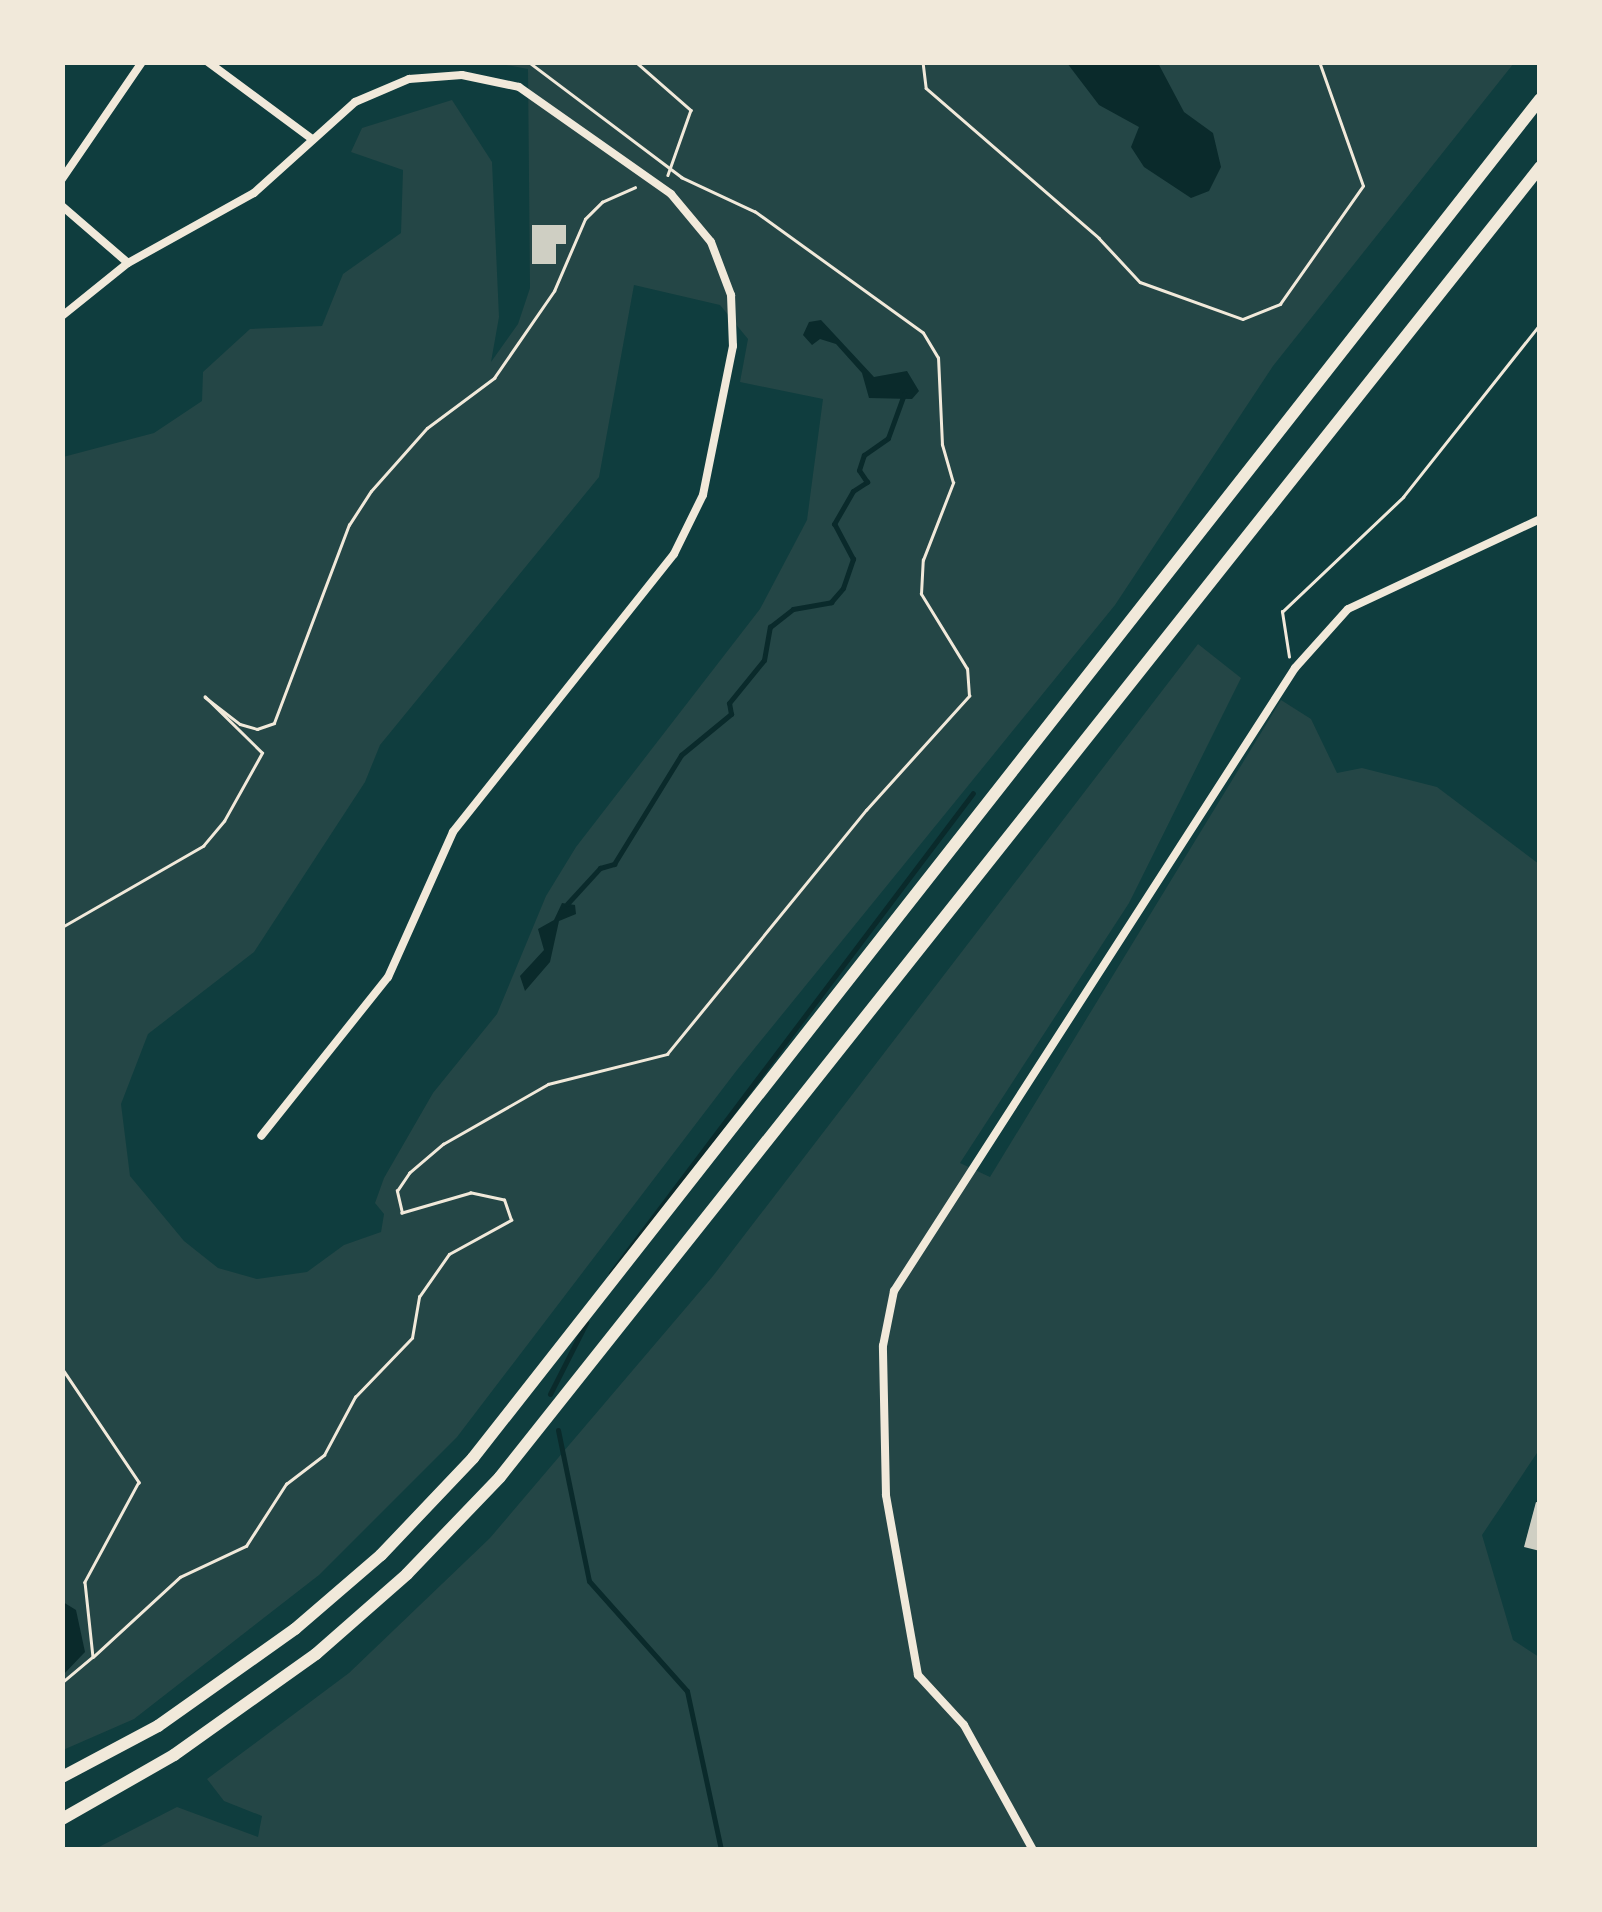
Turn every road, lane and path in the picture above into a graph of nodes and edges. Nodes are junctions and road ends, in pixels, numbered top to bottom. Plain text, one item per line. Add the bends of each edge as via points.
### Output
1 (142, 62) edge
2 (208, 62) edge
3 (528, 62) edge
4 (636, 62) edge
5 (923, 62) edge
6 (1319, 62) edge
7 (1540, 99) edge
8 (312, 139) junction
9 (1540, 167) edge
10 (671, 170) junction
11 (667, 177) dead end
12 (62, 180) edge
13 (637, 187) dead end
14 (62, 206) edge
15 (128, 262) junction
16 (62, 316) edge
17 (1540, 324) edge
18 (1540, 519) edge
19 (1292, 673) junction
20 (62, 927) edge
21 (261, 1136) dead end
22 (62, 1368) edge
23 (93, 1657) junction
24 (62, 1683) edge
25 (62, 1777) edge
26 (62, 1819) edge
27 (1033, 1850) edge

1 - 12 street
2 - 8 street
3 - 10 path
4 - 10 path via 690,110
5 - 6 path via 926,88 1076,216 1140,282 1242,319 1280,304 1364,186
7 - 25 highway via 472,1458 381,1556 295,1629 158,1726
8 - 15 street via 254,193
8 - 21 street via 356,102 409,79 462,75 519,86 671,194 711,242 730,295 733,346 702,495 674,554 453,832 388,977
9 - 26 highway via 500,1477 407,1574 316,1654 174,1755
10 - 11 path
10 - 23 path via 754,212 838,269 923,332 938,358 942,446 953,483 923,560 921,594 967,669 968,696 668,1054 548,1084 442,1144 409,1173 398,1191 402,1213 471,1193 504,1200 511,1220 449,1254 419,1297 412,1338 355,1398 324,1455 286,1484 246,1546 180,1577
13 - 20 path via 602,202 585,219 554,291 494,378 427,428 371,490 350,525 274,722 240,724 205,697 262,752 224,821 203,846
14 - 15 street
15 - 16 street
17 - 19 path via 1402,497 1282,612
18 - 19 street via 1348,609
19 - 27 street via 894,1291 882,1346 886,1495 918,1675 964,1725
22 - 23 path via 139,1482 86,1582
23 - 24 path

